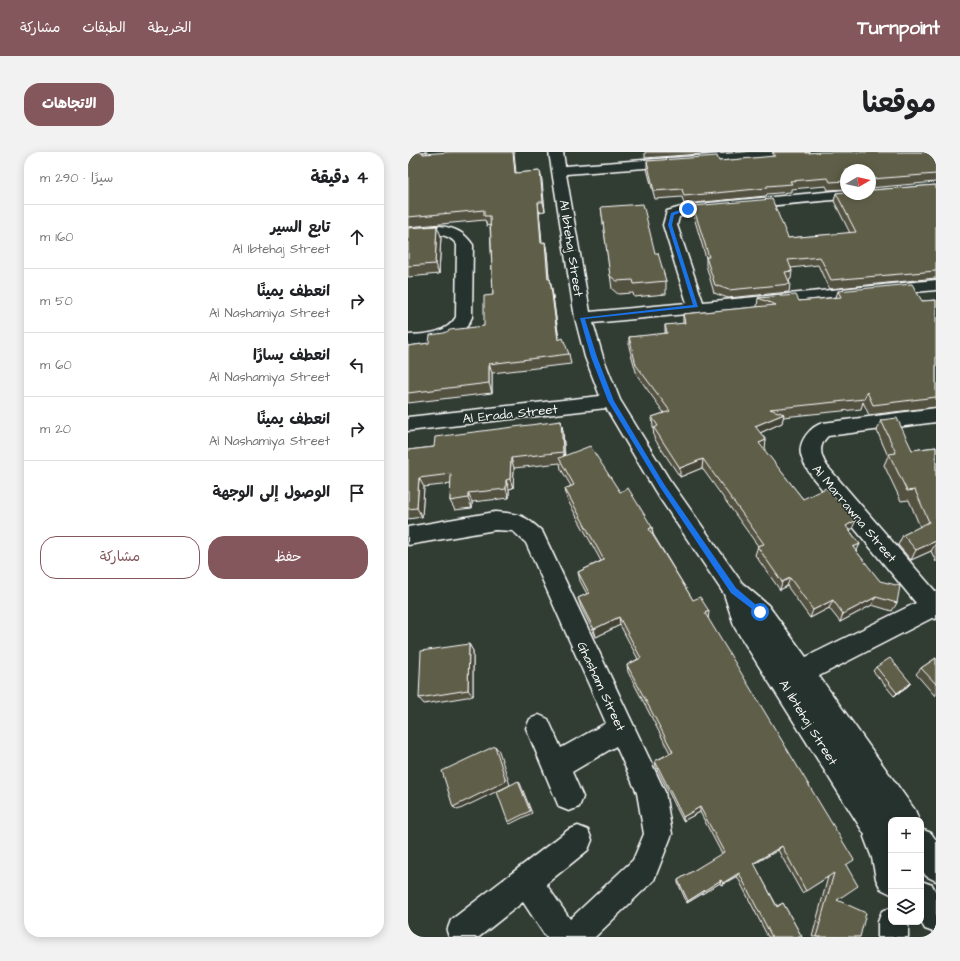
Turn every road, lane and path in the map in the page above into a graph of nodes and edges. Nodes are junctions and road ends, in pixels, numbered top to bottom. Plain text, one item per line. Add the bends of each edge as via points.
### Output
1 (556, 152) edge
2 (802, 152) edge
3 (747, 154) edge
4 (560, 170) junction
5 (840, 195) edge
6 (408, 233) edge
7 (936, 285) edge
8 (696, 306) junction
9 (583, 318) junction
10 (408, 341) edge
11 (611, 401) junction
12 (936, 415) edge
13 (408, 424) edge
14 (408, 536) edge
15 (734, 590) junction
16 (935, 607) edge
17 (802, 672) junction
18 (539, 728) dead end
19 (622, 728) junction
20 (556, 766) junction
21 (569, 797) dead end
22 (903, 817) edge
23 (870, 818) junction
24 (578, 840) dead end
25 (924, 840) edge
26 (888, 845) edge
27 (924, 848) edge
28 (936, 849) edge
29 (888, 863) edge
30 (936, 866) edge
31 (526, 880) junction
32 (924, 900) edge
33 (936, 918) edge
34 (893, 925) edge
35 (462, 931) dead end
36 (564, 937) edge
37 (573, 937) edge
38 (893, 937) edge

1 - 4 street, Al Ibtehaj Street
2 - 3 street
3 - 4 street
4 - 9 street, Al Ibtehaj Street
5 - 8 street via 688,209 672,214 670,225
6 - 10 street via 445,231 462,238 465,245 464,317 461,325 443,336
7 - 8 street
8 - 9 street
9 - 11 street, Al Ibtehaj Street via 594,357
11 - 13 street, Al Erada Street
11 - 15 street, Al Ibtehaj Street via 662,485
12 - 16 street, Al Marrawna Street via 824,430 810,445 812,460 820,472
14 - 19 street, Ghasham Street via 495,521 518,523 534,537
15 - 17 street, Al Ibtehaj Street via 760,612
15 - 23 street, Al Ibtehaj Street via 743,620
16 - 17 street, Al Marrawna Street
17 - 22 street, Al Ibtehaj Street
18 - 20 street
19 - 20 street
19 - 37 street, Ghasham Street via 651,792 658,834 644,870
20 - 21 street
23 - 26 street, Al Ibtehaj Street
23 - 29 street
24 - 31 street
25 - 28 street
27 - 30 street
31 - 35 street
31 - 36 street
32 - 33 street
34 - 38 street

